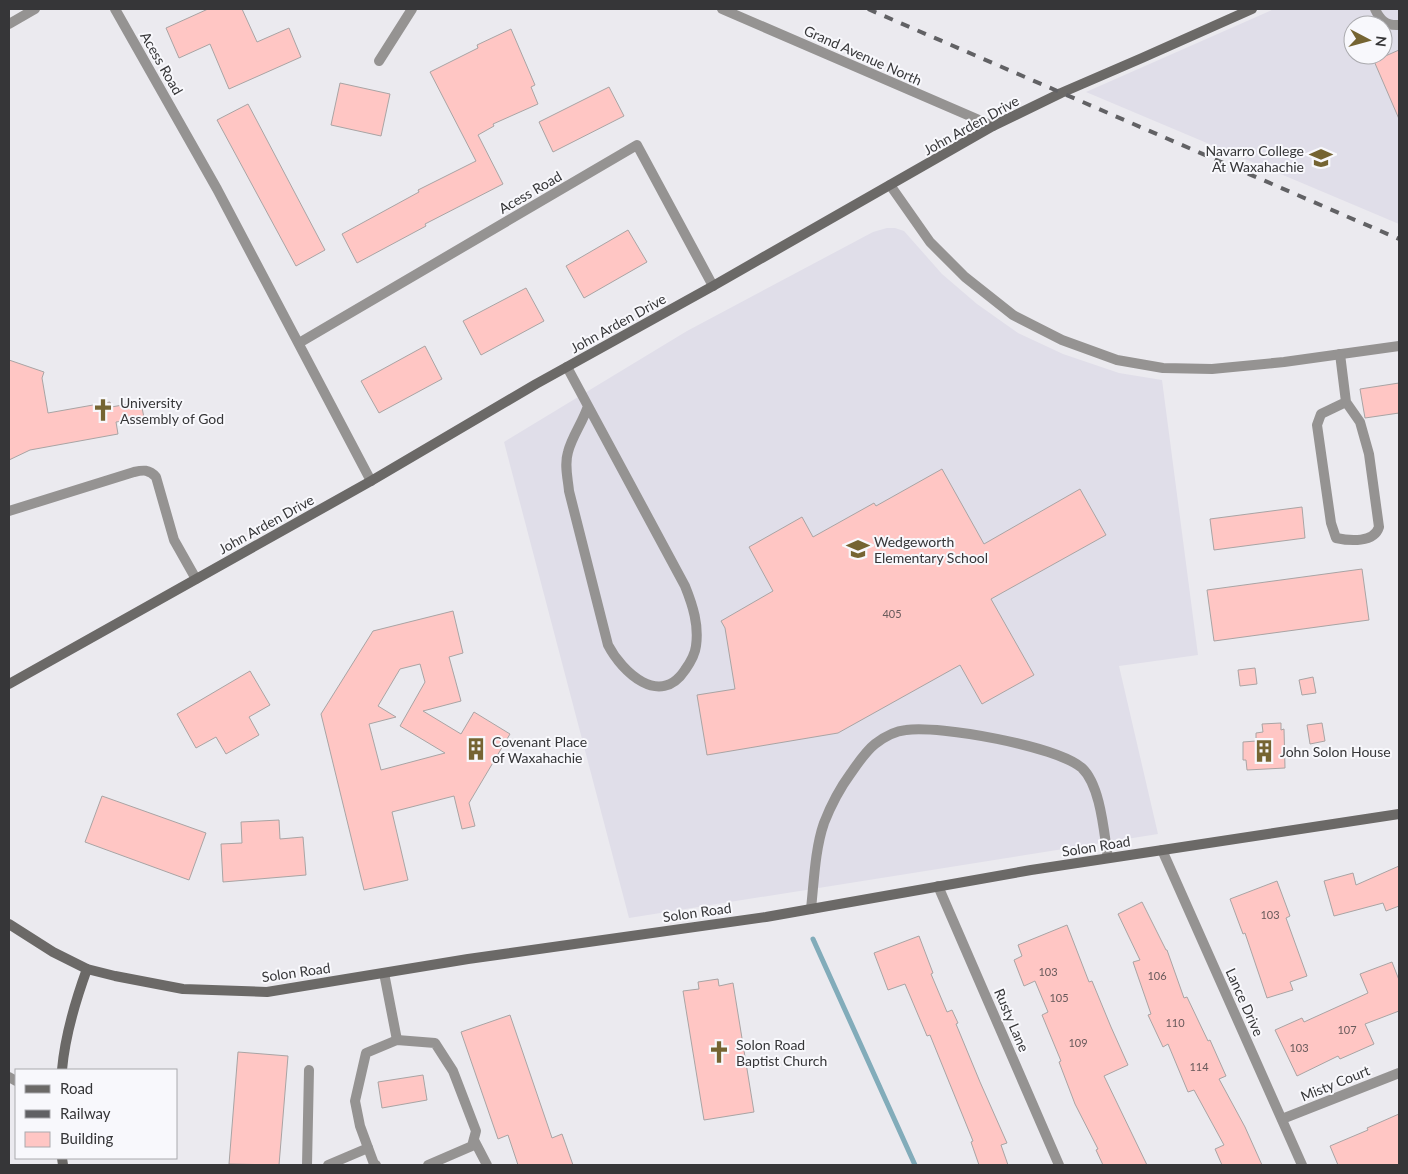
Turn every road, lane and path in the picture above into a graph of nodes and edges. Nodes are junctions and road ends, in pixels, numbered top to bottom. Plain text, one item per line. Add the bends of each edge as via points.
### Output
1 (35, 9) edge
2 (115, 9) edge
3 (412, 9) edge
4 (722, 9) edge
5 (1252, 9) edge
6 (1375, 9) edge
7 (9, 24) edge
8 (1399, 25) edge
9 (379, 61) dead end
10 (993, 126) junction
11 (890, 185) junction
12 (713, 286) junction
13 (298, 343) junction
14 (1399, 346) edge
15 (1340, 354) junction
16 (567, 367) junction
17 (1346, 402) junction
18 (588, 406) junction
19 (371, 481) junction
20 (9, 511) edge
21 (196, 579) junction
22 (9, 684) edge
23 (1399, 814) edge
24 (1162, 850) junction
25 (1108, 858) junction
26 (938, 886) junction
27 (811, 909) junction
28 (9, 924) edge
29 (87, 969) junction
30 (384, 973) junction
31 (397, 1040) junction
32 (62, 1069) edge
33 (309, 1070) dead end
34 (1399, 1072) edge
35 (1282, 1119) junction
36 (474, 1140) junction
37 (368, 1148) junction
38 (308, 1165) edge
39 (328, 1165) edge
40 (376, 1165) edge
41 (428, 1165) edge
42 (486, 1165) edge
43 (1059, 1165) edge
44 (1302, 1165) edge

1 - 7 street
2 - 13 street, Acess Road via 217,189
3 - 9 street
4 - 10 street, Grand Avenue North
5 - 10 street, John Arden Drive
6 - 8 street via 1382,20 1392,26
10 - 11 street, John Arden Drive
11 - 12 street, John Arden Drive
11 - 15 street via 930,242 965,276 1013,315 1062,340 1117,360 1163,368 1212,369
12 - 13 street, Acess Road via 637,145
12 - 16 street, John Arden Drive
13 - 19 street, Acess Road
14 - 15 street
15 - 17 street
16 - 18 street
16 - 19 street, John Arden Drive
17 - 17 street via 1360,422 1369,454 1379,527 1372,537 1349,541 1336,538 1331,524 1316,425 1321,414
18 - 18 street via 685,586 695,611 696,648 693,658 673,682 661,686 636,679 614,657 608,645 569,491 566,467 568,453
19 - 21 street, John Arden Drive
20 - 21 street via 134,472 151,472 156,477 174,540
21 - 22 street, John Arden Drive
23 - 24 street, Solon Road
24 - 25 street, Solon Road
24 - 35 street, Lance Drive
25 - 26 street, Solon Road
25 - 27 street via 1098,799 1082,768 1063,758 1008,741 932,728 904,730 874,744 838,792 824,823
26 - 27 street, Solon Road
26 - 43 street, Rusty Lane
27 - 30 street, Solon Road
28 - 29 street, Solon Road
29 - 30 street, Solon Road via 183,989 267,992
29 - 32 street via 72,1009
30 - 31 street
31 - 36 street via 435,1044 453,1071 476,1131
31 - 37 street via 366,1053 355,1101
33 - 38 street
34 - 35 street, Misty Court
35 - 44 street, Lance Drive
36 - 41 street via 472,1146
36 - 42 street
37 - 39 street
37 - 40 street

